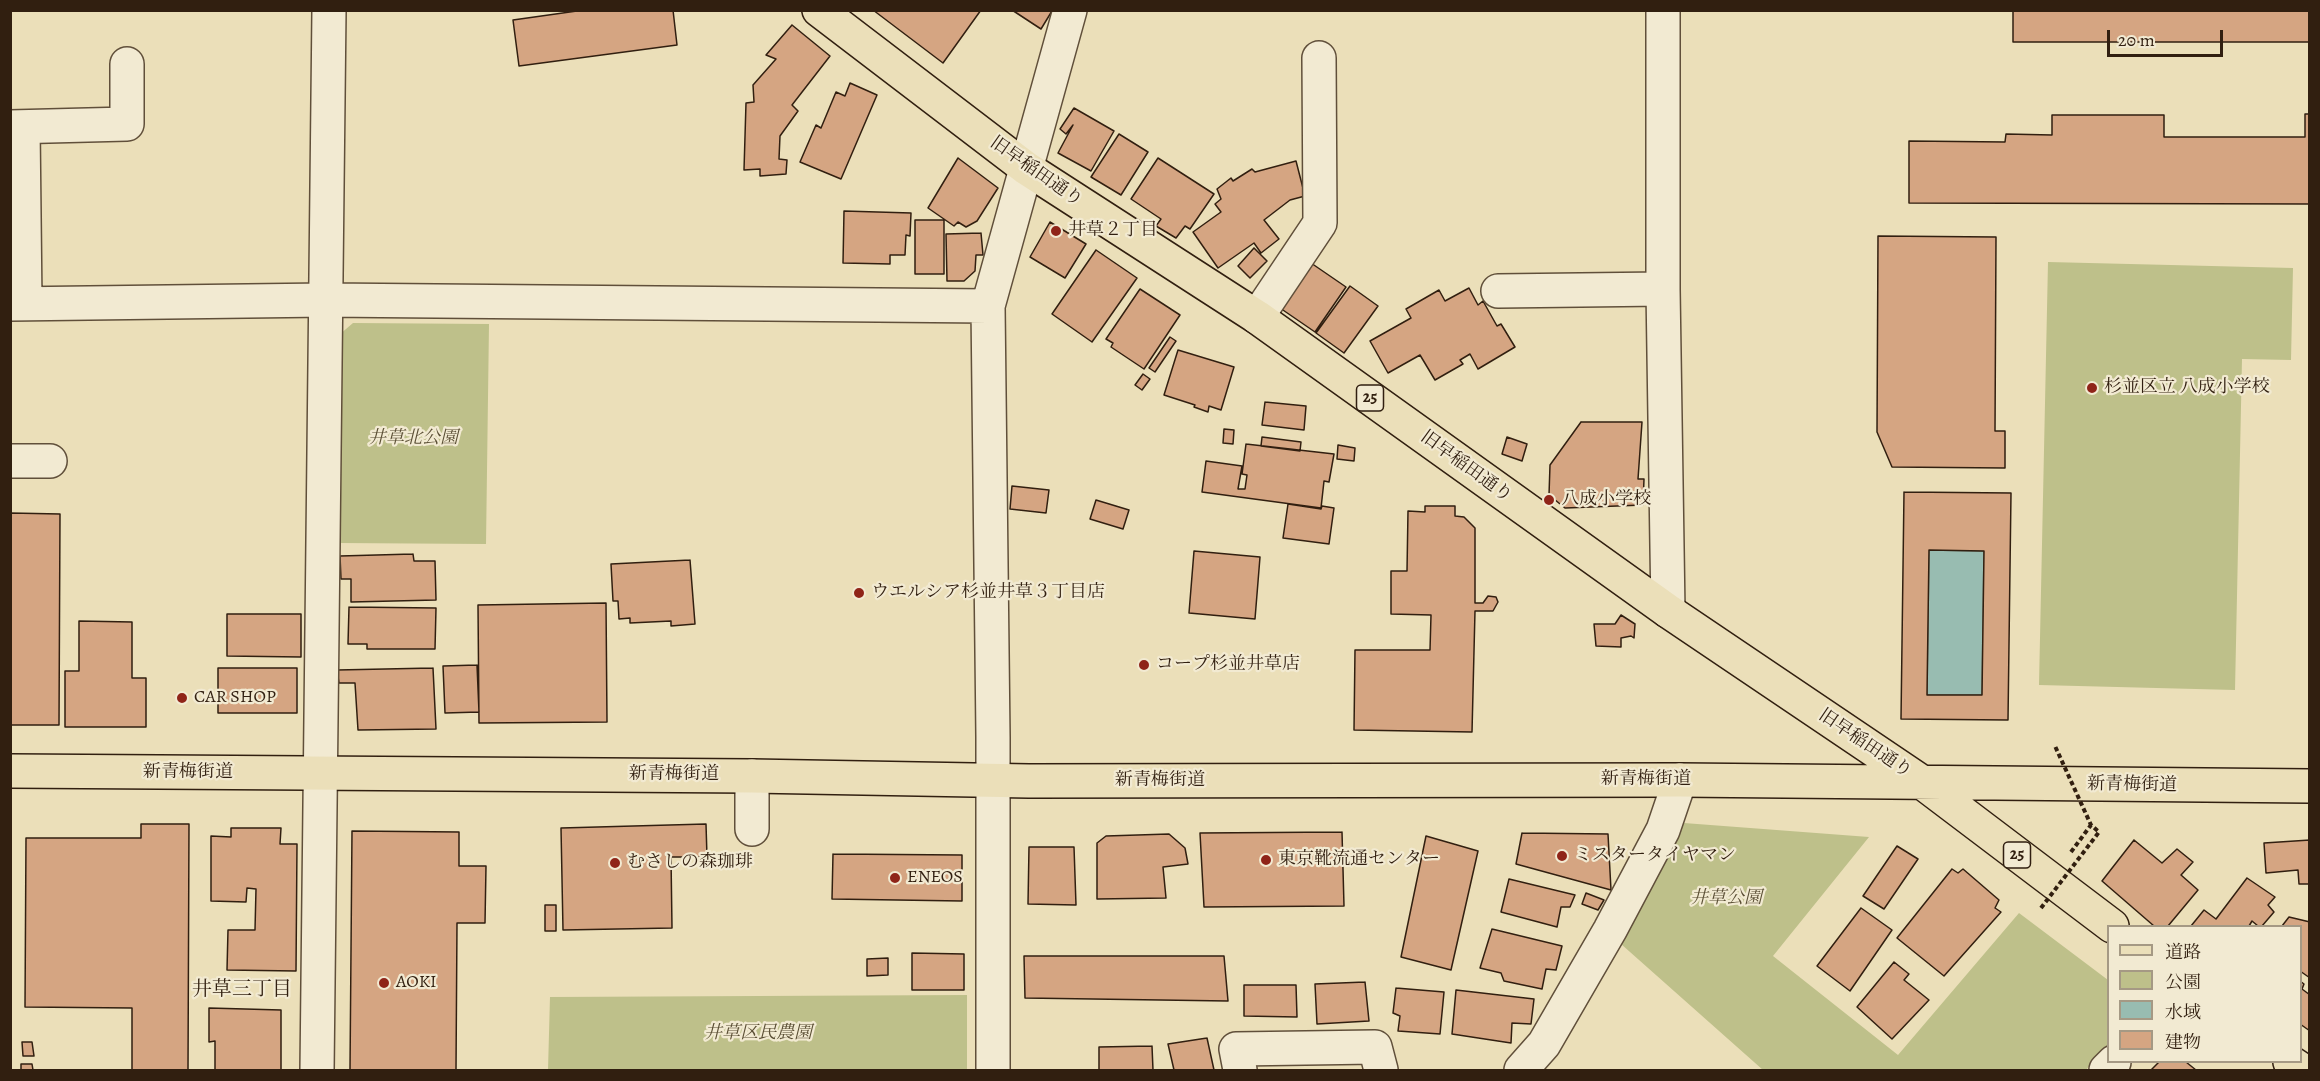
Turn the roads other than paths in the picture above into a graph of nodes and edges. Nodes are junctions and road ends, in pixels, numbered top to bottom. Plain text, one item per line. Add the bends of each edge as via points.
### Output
1 (329, 10) edge
2 (819, 10) edge
3 (1071, 10) edge
4 (1664, 10) edge
5 (1319, 58) dead end
6 (127, 64) dead end
7 (17, 127) edge
8 (1026, 168) junction
9 (1663, 289) junction
10 (1498, 291) dead end
11 (326, 300) junction
12 (18, 304) edge
13 (988, 306) junction
14 (1257, 317) junction
15 (10, 461) edge
16 (50, 461) dead end
17 (1668, 611) junction
18 (10, 771) edge
19 (320, 774) junction
20 (752, 776) junction
21 (993, 780) junction
22 (1680, 780) junction
23 (1923, 783) junction
24 (2310, 786) edge
25 (752, 829) dead end
26 (2109, 925) edge
27 (317, 1071) edge
28 (993, 1071) edge
29 (1240, 1071) edge
30 (1381, 1071) edge
31 (1521, 1071) edge

1 - 11 street
2 - 8 main road, 旧早稲田通り / 25
3 - 8 street
4 - 9 street
5 - 14 street via 1320,223
6 - 7 street via 127,124
7 - 12 street
8 - 13 street
8 - 14 main road, 旧早稲田通り / 25
9 - 10 street
9 - 17 street
11 - 12 street
11 - 13 street
11 - 19 street
13 - 21 street
14 - 17 main road, 旧早稲田通り / 25
15 - 16 street
17 - 23 main road, 旧早稲田通り / 25
18 - 19 main road, 新青梅街道
19 - 20 main road, 新青梅街道
19 - 27 street
20 - 21 main road, 新青梅街道
20 - 25 street
21 - 22 main road, 新青梅街道
21 - 28 street
22 - 23 main road, 新青梅街道
22 - 31 street via 1663,830 1610,930 1544,1044
23 - 24 main road, 新青梅街道
23 - 26 main road, 旧早稲田通り / 25
29 - 30 street via 1236,1050 1375,1047

